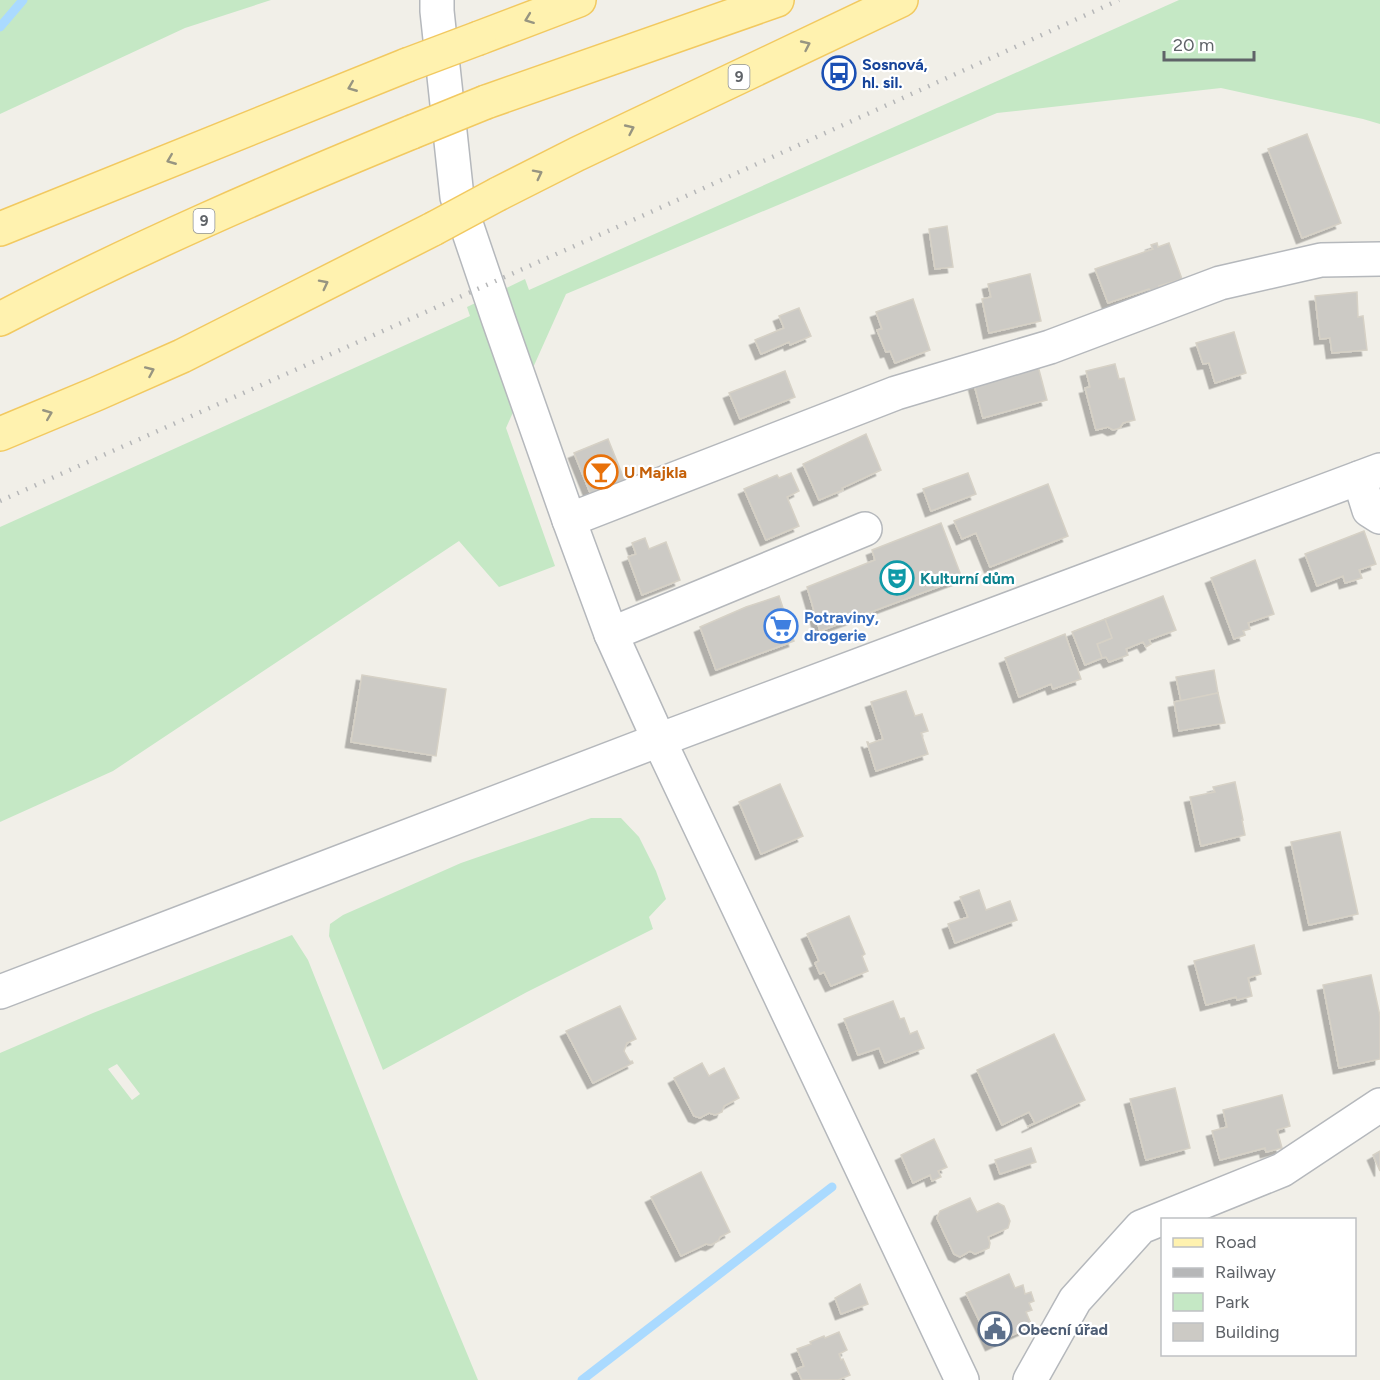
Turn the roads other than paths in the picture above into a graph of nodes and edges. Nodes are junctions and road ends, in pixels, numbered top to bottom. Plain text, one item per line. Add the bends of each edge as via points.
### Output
1 (438, 0) edge
2 (579, 0) edge
3 (724, 0) edge
4 (777, 0) edge
5 (901, 0) edge
6 (486, 102) junction
7 (0, 229) edge
8 (1380, 260) edge
9 (0, 319) edge
10 (0, 434) edge
11 (1370, 474) edge
12 (1380, 517) edge
13 (569, 520) junction
14 (865, 529) dead end
15 (611, 634) junction
16 (659, 740) junction
17 (0, 992) edge
18 (1380, 1105) edge
19 (1163, 1218) edge
20 (1161, 1219) edge
21 (962, 1380) edge
22 (1030, 1380) edge

1 - 13 street via 457,197
2 -> 7 main road, bridge
3 - 6 main road, 9
4 - 6 main road, 9
10 -> 5 main road, 9, bridge via 182,356 588,149
6 - 9 main road, 9, bridge via 288,183
8 - 13 street via 1321,260 1220,283 1050,346 896,393
11 - 12 street via 1369,510
11 - 16 street
13 - 15 street
14 - 15 street
15 - 16 street
16 - 17 street
16 - 21 street
18 - 19 street via 1282,1170
20 - 22 street via 1141,1227 1076,1299

